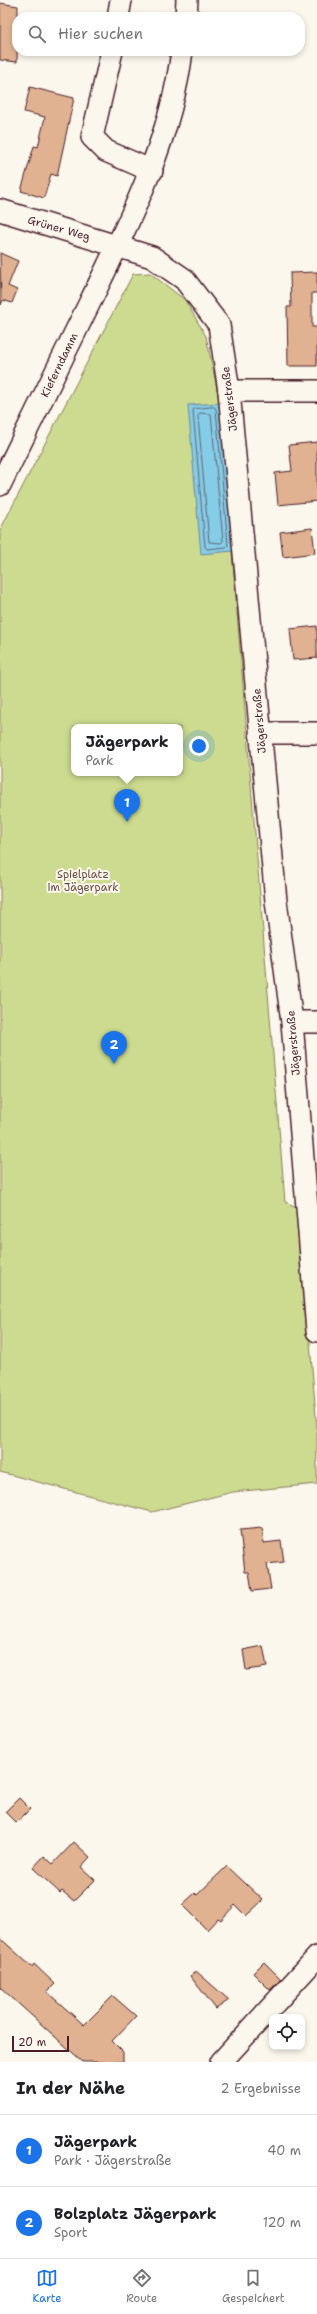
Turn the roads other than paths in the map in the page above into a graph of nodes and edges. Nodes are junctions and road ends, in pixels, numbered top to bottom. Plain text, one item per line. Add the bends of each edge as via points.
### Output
1 (121, 0) edge
2 (187, 0) edge
3 (119, 12) edge
4 (186, 12) edge
5 (111, 56) edge
6 (181, 56) edge
7 (152, 170) junction
8 (0, 210) edge
9 (118, 246) junction
10 (317, 391) edge
11 (229, 392) junction
12 (0, 485) edge
13 (260, 733) junction
14 (317, 733) edge
15 (292, 1022) junction
16 (317, 1022) edge
17 (317, 1331) edge
18 (317, 1957) edge
19 (221, 2062) edge

1 - 3 street
2 - 4 street
5 - 7 street via 92,138 106,151
6 - 7 street via 166,125
7 - 9 street
8 - 9 street, Grüner Weg
9 - 11 street, Jägerstraße via 152,257 184,279 219,325
9 - 12 street, Kieferndamm
10 - 11 street
11 - 13 street, Jägerstraße
13 - 14 street
13 - 15 street, Jägerstraße via 276,901
15 - 16 street
15 - 17 street, Jägerstraße
18 - 19 street

